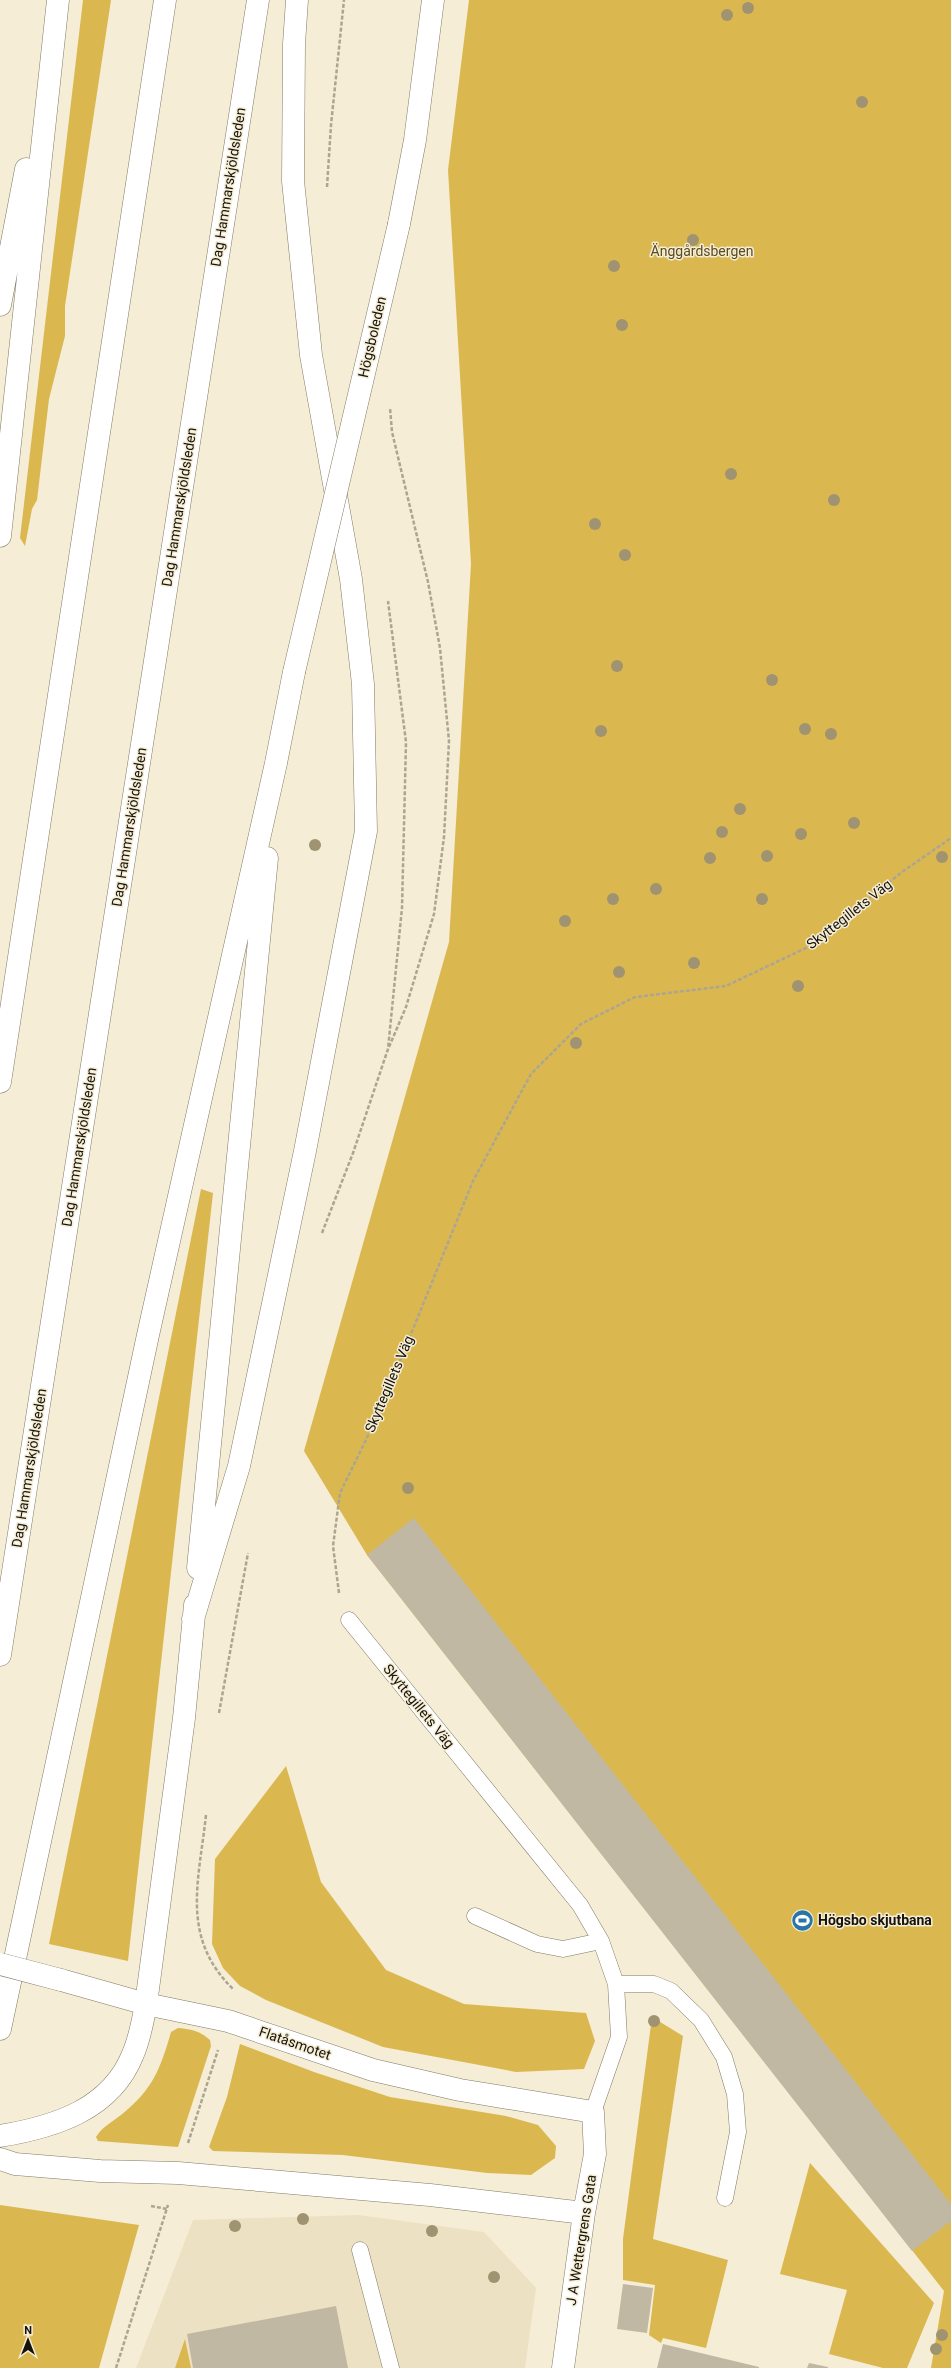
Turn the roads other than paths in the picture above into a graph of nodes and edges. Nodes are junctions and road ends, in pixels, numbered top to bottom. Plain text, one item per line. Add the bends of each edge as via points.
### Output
1 (58, 0) edge
2 (165, 0) edge
3 (258, 0) edge
4 (297, 0) edge
5 (433, 0) edge
6 (47, 84) junction
7 (0, 305) edge
8 (0, 536) edge
9 (276, 763) junction
10 (0, 1082) edge
11 (193, 1619) junction
12 (349, 1620) road end
13 (0, 1655) edge
14 (475, 1916) dead end
15 (601, 1941) junction
16 (0, 1964) edge
17 (616, 1984) junction
18 (146, 2004) junction
19 (0, 2028) edge
20 (593, 2112) junction
21 (0, 2136) edge
22 (7, 2162) edge
23 (725, 2198) dead end
24 (584, 2213) junction
25 (360, 2250) dead end
26 (391, 2368) edge
27 (563, 2368) edge

1 - 6 main road
2 - 10 main road
3 - 13 main road, Dag Hammarskjöldsleden
4 - 11 main road via 294,44 293,181 311,355 351,579 363,684 366,831 305,1151 240,1459
5 - 9 main road, Högsboleden, bridge via 415,140 399,224 294,672
6 - 7 main road via 23,180
6 - 8 main road
9 - 11 main road
9 - 19 main road via 148,1335
11 - 18 main road via 184,1718
12 - 15 lane, Skyttegillets Väg via 580,1906
14 - 15 lane via 537,1944 563,1949
15 - 17 lane, Skyttegillets Väg
16 - 18 main road, Flatåsmotet, bridge
17 - 20 lane, Skyttegillets Väg via 619,2037
17 - 23 lane via 654,1984 671,1992 702,2020 724,2057 735,2094 738,2132
18 - 20 main road, Flatåsmotet via 228,2021 373,2070 460,2090
18 - 21 main road via 134,2054 126,2070 105,2096 72,2117 47,2127
20 - 24 main road, J A Wettergrens Gata via 595,2154
22 - 24 main road via 100,2171 178,2173 430,2195
24 - 27 main road, J A Wettergrens Gata
25 - 26 lane

